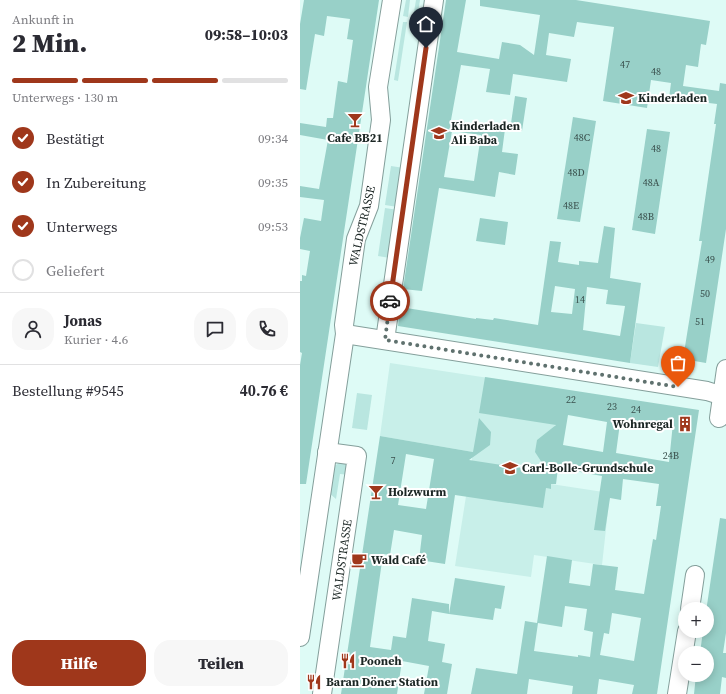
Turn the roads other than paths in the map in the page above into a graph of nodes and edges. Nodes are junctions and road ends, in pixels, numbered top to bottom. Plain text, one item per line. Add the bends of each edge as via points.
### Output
1 (392, 0) edge
2 (434, 0) edge
3 (345, 334) junction
4 (385, 340) junction
5 (726, 369) edge
6 (724, 397) edge
7 (719, 418) dead end
8 (327, 452) junction
9 (695, 575) dead end
10 (691, 602) edge
11 (300, 637) edge
12 (686, 638) edge
13 (322, 694) edge
14 (678, 694) edge

1 - 3 street, WALDSTRASSE via 378,87 381,120 369,206 356,239 344,325
2 - 4 street
3 - 4 street
3 - 8 street, WALDSTRASSE
4 - 6 street via 707,391
5 - 6 street
6 - 7 street
8 - 11 street, WALDSTRASSE
8 - 13 street, WALDSTRASSE via 357,456
9 - 10 street
12 - 14 street

